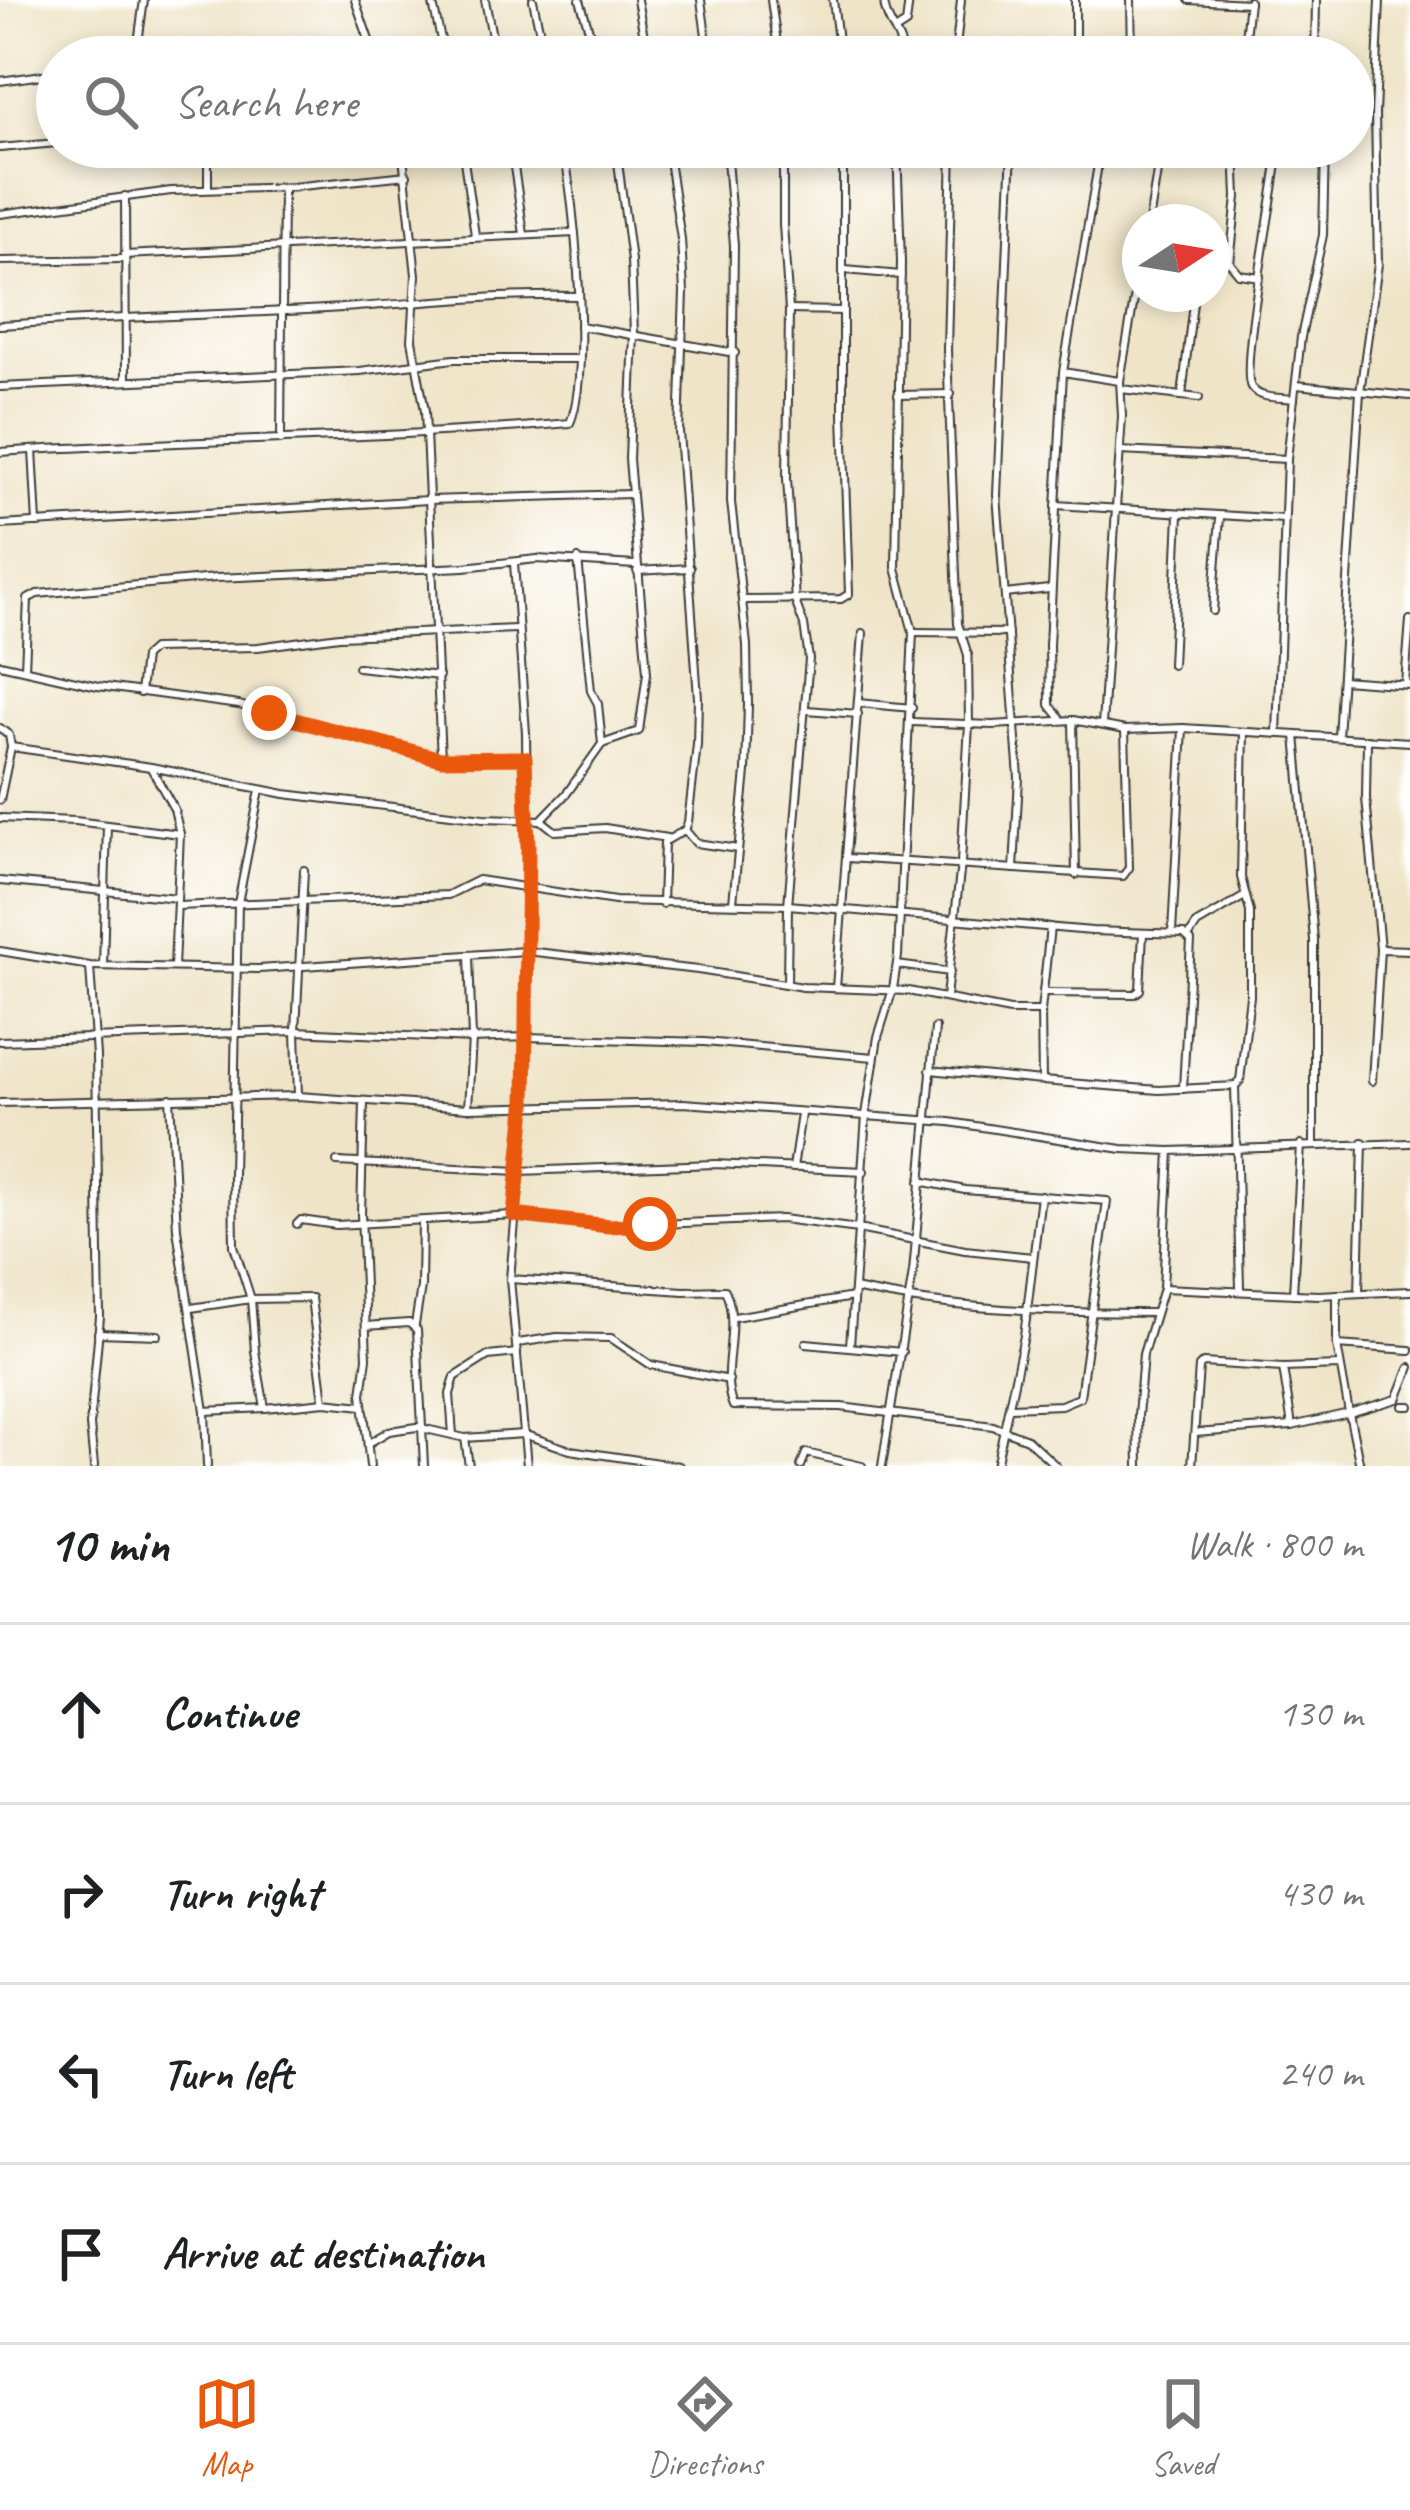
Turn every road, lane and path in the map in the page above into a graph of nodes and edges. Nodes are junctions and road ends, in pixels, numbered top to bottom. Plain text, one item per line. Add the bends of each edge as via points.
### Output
1 (144, 0) edge
2 (356, 0) edge
3 (432, 0) edge
4 (485, 0) edge
5 (533, 0) edge
6 (580, 0) edge
7 (637, 0) edge
8 (701, 0) edge
9 (771, 0) edge
10 (833, 0) edge
11 (884, 0) edge
12 (909, 0) edge
13 (961, 0) edge
14 (1075, 0) edge
15 (1131, 0) edge
16 (1190, 0) edge
17 (1316, 0) edge
18 (1380, 0) edge
19 (1249, 2) edge
20 (895, 31) junction
21 (139, 36) edge
22 (368, 36) edge
23 (440, 36) edge
24 (492, 36) edge
25 (541, 36) edge
26 (591, 36) edge
27 (643, 36) edge
28 (706, 36) edge
29 (776, 36) edge
30 (837, 36) edge
31 (897, 36) edge
32 (958, 36) edge
33 (1075, 36) edge
34 (1132, 36) edge
35 (1246, 36) edge
36 (1316, 36) edge
37 (36, 76) edge
38 (0, 81) edge
39 (36, 144) edge
40 (0, 148) edge
41 (208, 168) edge
42 (405, 168) edge
43 (465, 168) edge
44 (514, 168) edge
45 (566, 168) edge
46 (619, 168) edge
47 (670, 168) edge
48 (729, 168) edge
49 (783, 168) edge
50 (844, 168) edge
51 (898, 168) edge
52 (951, 168) edge
53 (1011, 168) edge
54 (1097, 168) edge
55 (1158, 168) edge
56 (1236, 168) edge
57 (1276, 168) edge
58 (1325, 168) edge
59 (406, 175) junction
60 (283, 188) junction
61 (208, 189) junction
62 (125, 196) junction
63 (1152, 204) edge
64 (0, 214) edge
65 (575, 233) junction
66 (524, 234) junction
67 (475, 235) junction
68 (413, 239) junction
69 (281, 250) junction
70 (124, 257) junction
71 (0, 261) edge
72 (845, 270) junction
73 (901, 274) junction
74 (1260, 278) junction
75 (578, 296) junction
76 (414, 301) junction
77 (283, 310) junction
78 (789, 310) junction
79 (843, 311) junction
80 (1133, 312) edge
81 (1192, 312) edge
82 (125, 316) junction
83 (0, 325) edge
84 (580, 326) junction
85 (634, 333) junction
86 (684, 346) junction
87 (735, 353) junction
88 (578, 359) junction
89 (418, 366) junction
90 (1063, 373) junction
91 (285, 374) junction
92 (126, 380) junction
93 (1121, 385) junction
94 (1296, 385) junction
95 (0, 387) edge
96 (1360, 392) junction
97 (898, 394) junction
98 (951, 394) junction
99 (1410, 396) edge
100 (1182, 397) junction
101 (1198, 398) dead end
102 (1294, 399) junction
103 (425, 433) junction
104 (281, 440) junction
105 (33, 450) junction
106 (1120, 451) junction
107 (0, 452) edge
108 (1287, 459) junction
109 (631, 494) junction
110 (428, 500) junction
111 (1056, 505) junction
112 (1116, 509) junction
113 (1179, 514) junction
114 (1220, 517) junction
115 (1284, 519) junction
116 (37, 523) junction
117 (0, 525) edge
118 (578, 559) junction
119 (514, 562) junction
120 (431, 568) junction
121 (637, 568) junction
122 (689, 568) junction
123 (1049, 589) junction
124 (1004, 595) junction
125 (744, 600) junction
126 (795, 601) junction
127 (1213, 611) dead end
128 (1410, 620) edge
129 (518, 629) junction
130 (434, 632) junction
131 (913, 632) junction
132 (863, 633) dead end
133 (1008, 633) junction
134 (960, 635) junction
135 (0, 664) edge
136 (1172, 665) dead end
137 (358, 667) dead end
138 (25, 669) junction
139 (439, 676) junction
140 (1342, 680) junction
141 (1408, 684) edge
142 (140, 693) junction
143 (858, 703) junction
144 (912, 708) junction
145 (806, 710) junction
146 (858, 714) junction
147 (1060, 719) junction
148 (1073, 720) junction
149 (911, 722) junction
150 (969, 724) junction
151 (1014, 724) junction
152 (1102, 725) junction
153 (0, 728) edge
154 (1183, 728) junction
155 (1125, 730) junction
156 (1244, 732) junction
157 (1277, 734) junction
158 (1296, 735) junction
159 (1338, 736) junction
160 (440, 737) junction
161 (1367, 739) junction
162 (1410, 742) edge
163 (602, 744) junction
164 (11, 747) junction
165 (425, 755) junction
166 (525, 758) junction
167 (441, 759) junction
168 (151, 767) junction
169 (3, 775) edge
170 (260, 790) junction
171 (0, 800) edge
172 (0, 818) edge
173 (541, 820) junction
174 (527, 822) junction
175 (106, 825) junction
176 (685, 830) junction
177 (180, 834) junction
178 (667, 838) junction
179 (738, 849) junction
180 (847, 858) junction
181 (902, 862) junction
182 (961, 863) junction
183 (1014, 869) junction
184 (304, 870) dead end
185 (1076, 875) junction
186 (0, 881) edge
187 (528, 890) junction
188 (106, 892) junction
189 (1245, 896) junction
190 (301, 901) junction
191 (177, 902) junction
192 (733, 902) junction
193 (238, 903) junction
194 (662, 904) junction
195 (788, 905) junction
196 (841, 910) junction
197 (899, 916) junction
198 (956, 919) junction
199 (1051, 926) junction
200 (1143, 933) junction
201 (1172, 933) junction
202 (1190, 936) junction
203 (1380, 949) junction
204 (1410, 950) edge
205 (0, 951) edge
206 (526, 951) junction
207 (469, 955) junction
208 (897, 965) junction
209 (91, 966) junction
210 (103, 966) junction
211 (300, 967) junction
212 (174, 968) junction
213 (236, 969) junction
214 (950, 972) junction
215 (787, 983) junction
216 (836, 988) junction
217 (893, 989) junction
218 (1046, 993) junction
219 (946, 997) junction
220 (1041, 1011) junction
221 (935, 1028) dead end
222 (296, 1031) junction
223 (233, 1033) junction
224 (94, 1037) junction
225 (526, 1037) junction
226 (472, 1040) junction
227 (0, 1041) edge
228 (874, 1057) junction
229 (930, 1070) junction
230 (1372, 1081) dead end
231 (1042, 1082) junction
232 (1235, 1086) junction
233 (1183, 1090) junction
234 (234, 1096) junction
235 (298, 1096) junction
236 (170, 1098) junction
237 (364, 1102) junction
238 (0, 1103) edge
239 (94, 1103) junction
240 (525, 1107) junction
241 (468, 1108) junction
242 (802, 1114) junction
243 (866, 1115) junction
244 (925, 1120) junction
245 (1363, 1142) junction
246 (1410, 1143) edge
247 (1300, 1144) junction
248 (1314, 1144) junction
249 (1234, 1148) junction
250 (1169, 1151) junction
251 (337, 1162) dead end
252 (363, 1163) junction
253 (793, 1168) junction
254 (519, 1171) junction
255 (864, 1171) junction
256 (920, 1181) junction
257 (1041, 1195) junction
258 (514, 1215) junction
259 (361, 1222) junction
260 (422, 1222) junction
261 (298, 1224) dead end
262 (858, 1229) junction
263 (916, 1240) junction
264 (1033, 1257) junction
265 (510, 1279) junction
266 (1163, 1288) junction
267 (1240, 1288) junction
268 (1410, 1291) edge
269 (853, 1293) junction
270 (1359, 1293) junction
271 (1293, 1294) junction
272 (1337, 1294) junction
273 (251, 1299) junction
274 (909, 1299) junction
275 (191, 1308) junction
276 (1028, 1310) junction
277 (1093, 1312) junction
278 (1155, 1313) junction
279 (734, 1317) junction
280 (415, 1325) junction
281 (366, 1326) junction
282 (98, 1333) junction
283 (158, 1334) dead end
284 (806, 1343) dead end
285 (1337, 1345) junction
286 (850, 1346) junction
287 (519, 1348) junction
288 (1410, 1349) edge
289 (902, 1352) junction
290 (1340, 1366) junction
291 (1410, 1367) edge
292 (1283, 1368) junction
293 (729, 1380) junction
294 (325, 1402) junction
295 (363, 1406) junction
296 (1010, 1406) junction
297 (265, 1408) junction
298 (205, 1411) junction
299 (1349, 1413) junction
300 (891, 1414) junction
301 (1292, 1426) junction
302 (421, 1427) junction
303 (1003, 1429) junction
304 (1195, 1433) junction
305 (523, 1434) junction
306 (453, 1435) junction
307 (465, 1438) junction
308 (368, 1443) junction
309 (589, 1453) junction
310 (94, 1466) edge
311 (207, 1466) edge
312 (370, 1466) edge
313 (424, 1466) edge
314 (469, 1466) edge
315 (526, 1466) edge
316 (590, 1466) edge
317 (679, 1466) edge
318 (801, 1466) edge
319 (862, 1466) edge
320 (882, 1466) edge
321 (996, 1466) edge
322 (1056, 1466) edge
323 (1139, 1466) edge
324 (1192, 1466) edge
325 (1360, 1466) edge

1 - 21 street
2 - 22 street
3 - 23 street
4 - 24 street
5 - 25 street
6 - 26 street
7 - 27 street
8 - 28 street
9 - 29 street
10 - 30 street
11 - 20 street
12 - 20 street via 906,24
13 - 32 street
14 - 33 street
15 - 34 street
16 - 19 street
17 - 36 street
18 - 96 street via 1378,264
19 - 35 street
20 - 31 street
37 - 38 street
39 - 40 street
41 - 61 street
42 - 59 street
43 - 67 street
44 - 66 street
45 - 65 street
46 - 85 street
47 - 86 street
48 - 87 street
49 - 78 street
50 - 72 street
51 - 73 street
52 - 98 street
53 - 124 street via 998,472
54 - 90 street
55 - 63 street
56 - 74 street via 1230,263
57 - 74 street
58 - 94 street via 1325,218
59 - 60 street
59 - 68 street
60 - 61 street
60 - 69 street
61 - 62 street
62 - 64 street
62 - 70 street
65 - 66 street
65 - 75 street
66 - 67 street
67 - 68 street
68 - 69 street
68 - 76 street
69 - 70 street
69 - 77 street
70 - 71 street
70 - 82 street
72 - 73 street
72 - 79 street
73 - 97 street
74 - 102 street via 1248,380 1262,396
75 - 76 street
75 - 84 street
76 - 77 street
76 - 89 street
77 - 82 street
77 - 91 street
78 - 79 street
78 - 126 street via 785,413
79 - 126 street via 849,594
80 - 93 street
81 - 100 street
82 - 83 street
82 - 92 street
84 - 85 street
84 - 88 street
85 - 86 street
85 - 109 street
86 - 87 street
86 - 122 street
87 - 125 street via 731,502
88 - 89 street
88 - 103 street via 570,423
89 - 91 street
89 - 103 street
90 - 93 street
90 - 111 street
91 - 92 street
91 - 104 street
92 - 95 street
93 - 100 street
93 - 106 street
94 - 96 street
94 - 102 street
96 - 99 street
96 - 140 street
97 - 98 street
97 - 131 street via 896,568
98 - 134 street
100 - 101 street
102 - 108 street
103 - 104 street
103 - 110 street
104 - 105 street
105 - 107 street
105 - 116 street
106 - 108 street
106 - 112 street
108 - 115 street
109 - 110 street
109 - 121 street
110 - 116 street
110 - 120 street
111 - 112 street
111 - 123 street
112 - 113 street
112 - 152 street
113 - 114 street
113 - 136 street
114 - 115 street
114 - 127 street
115 - 157 street
116 - 117 street
118 - 119 street
118 - 121 street
118 - 163 street
119 - 120 street
119 - 129 street
120 - 130 street
120 - 138 street via 37,594 26,611
121 - 122 street
121 - 163 street via 646,635 643,721 639,731
122 - 176 street via 697,746
123 - 124 street
123 - 147 street via 1049,696
124 - 133 street
125 - 126 street
125 - 179 street via 748,733
126 - 145 street via 807,640
128 - 141 street
129 - 130 street
129 - 166 street
130 - 139 street
130 - 142 street via 154,650 144,657
131 - 134 street
131 - 144 street
132 - 143 street
133 - 134 street
133 - 151 street
134 - 150 street
135 - 138 street
137 - 139 street
138 - 142 street
139 - 160 street
140 - 141 street
140 - 159 street
142 - 165 street via 239,705
143 - 144 street
143 - 146 street
144 - 149 street
145 - 146 street
145 - 195 street
146 - 180 street
147 - 148 street
147 - 151 street
148 - 152 street
148 - 185 street
149 - 150 street
149 - 181 street
150 - 151 street
150 - 182 street
151 - 183 street
152 - 155 street
153 - 164 street
154 - 155 street
154 - 156 street
154 - 201 street
155 - 185 street via 1129,868 1123,877
156 - 157 street
156 - 189 street
157 - 158 street
158 - 159 street
158 - 248 street via 1314,940
159 - 161 street
160 - 165 street
160 - 167 street
161 - 162 street
161 - 203 street
163 - 173 street
164 - 168 street
164 - 169 street
165 - 167 street
166 - 167 street
166 - 174 street
168 - 170 street
168 - 177 street
169 - 171 street
170 - 174 street
170 - 193 street
172 - 175 street
173 - 174 street
173 - 178 street via 554,830
174 - 187 street
175 - 177 street
175 - 188 street
176 - 178 street
176 - 179 street via 696,843
177 - 191 street
178 - 194 street
179 - 192 street
180 - 181 street
180 - 196 street
181 - 182 street
181 - 197 street
182 - 183 street
182 - 198 street
183 - 185 street
184 - 190 street
186 - 188 street
187 - 190 street via 478,880 448,895
187 - 194 street
187 - 206 street
188 - 191 street
188 - 210 street
189 - 202 street
189 - 232 street via 1250,996
190 - 193 street
190 - 211 street
191 - 193 street
191 - 212 street
192 - 194 street
192 - 195 street
193 - 213 street
195 - 196 street
195 - 215 street
196 - 197 street
196 - 216 street
197 - 198 street
197 - 208 street
198 - 199 street
198 - 214 street
199 - 200 street
199 - 218 street
200 - 201 street
200 - 218 street via 1136,994
201 - 202 street
202 - 233 street
203 - 204 street
203 - 230 street
205 - 209 street
206 - 207 street
206 - 215 street
206 - 225 street
207 - 211 street
207 - 226 street
208 - 214 street
208 - 217 street
209 - 210 street
209 - 224 street
210 - 212 street
211 - 213 street
211 - 222 street
212 - 213 street
213 - 223 street
214 - 219 street
215 - 216 street
216 - 217 street
217 - 219 street
217 - 228 street
218 - 220 street
219 - 220 street
220 - 231 street
221 - 229 street
222 - 223 street
222 - 226 street
222 - 235 street
223 - 224 street
223 - 234 street
224 - 227 street
224 - 239 street
225 - 226 street
225 - 228 street via 773,1045
225 - 240 street
226 - 241 street
228 - 243 street
229 - 231 street
229 - 244 street
231 - 233 street
232 - 233 street
232 - 249 street
234 - 235 street
234 - 236 street
234 - 273 street via 234,1246
235 - 237 street
236 - 239 street
236 - 275 street via 177,1229
237 - 241 street
237 - 252 street
238 - 239 street
239 - 282 street
240 - 241 street
240 - 242 street via 634,1102
240 - 254 street
242 - 243 street
242 - 253 street
243 - 244 street
243 - 255 street
244 - 250 street
244 - 256 street
245 - 246 street
245 - 248 street
245 - 270 street
247 - 248 street
247 - 249 street
247 - 271 street
249 - 250 street
249 - 267 street
250 - 266 street
251 - 252 street
252 - 254 street
252 - 259 street
253 - 254 street
253 - 255 street
254 - 258 street
255 - 262 street
256 - 257 street
256 - 263 street
257 - 264 street
257 - 277 street via 1107,1201
258 - 260 street
258 - 262 street via 609,1226 782,1219
258 - 265 street
259 - 260 street
259 - 261 street
259 - 281 street
260 - 280 street
262 - 263 street
262 - 269 street
263 - 264 street
263 - 274 street
264 - 276 street
265 - 279 street via 725,1290
265 - 287 street
266 - 267 street
266 - 278 street
267 - 271 street
268 - 270 street
269 - 274 street
269 - 279 street
269 - 286 street
270 - 272 street
271 - 272 street
272 - 285 street
273 - 275 street
273 - 294 street via 311,1298
273 - 297 street
274 - 276 street
274 - 289 street
275 - 298 street
276 - 277 street
276 - 296 street
277 - 278 street
277 - 296 street via 1080,1397
278 - 323 street via 1143,1354
279 - 293 street
280 - 281 street
280 - 302 street
281 - 295 street
282 - 283 street
282 - 310 street
284 - 286 street
285 - 288 street
285 - 290 street
286 - 289 street
287 - 293 street via 557,1337 611,1338 651,1365
287 - 305 street
287 - 306 street via 454,1378
289 - 300 street
290 - 292 street
290 - 299 street
291 - 299 street via 1397,1399
292 - 301 street
292 - 304 street via 1203,1363
293 - 300 street via 733,1406
294 - 295 street
294 - 297 street
295 - 308 street
296 - 303 street
297 - 298 street
298 - 311 street
299 - 301 street
299 - 325 street
300 - 303 street
300 - 320 street
301 - 304 street
302 - 306 street
302 - 308 street
302 - 313 street
303 - 321 street
303 - 322 street
304 - 324 street
305 - 307 street
305 - 309 street
305 - 315 street
306 - 307 street
307 - 314 street
308 - 312 street
309 - 316 street
309 - 317 street
318 - 319 street via 809,1454

